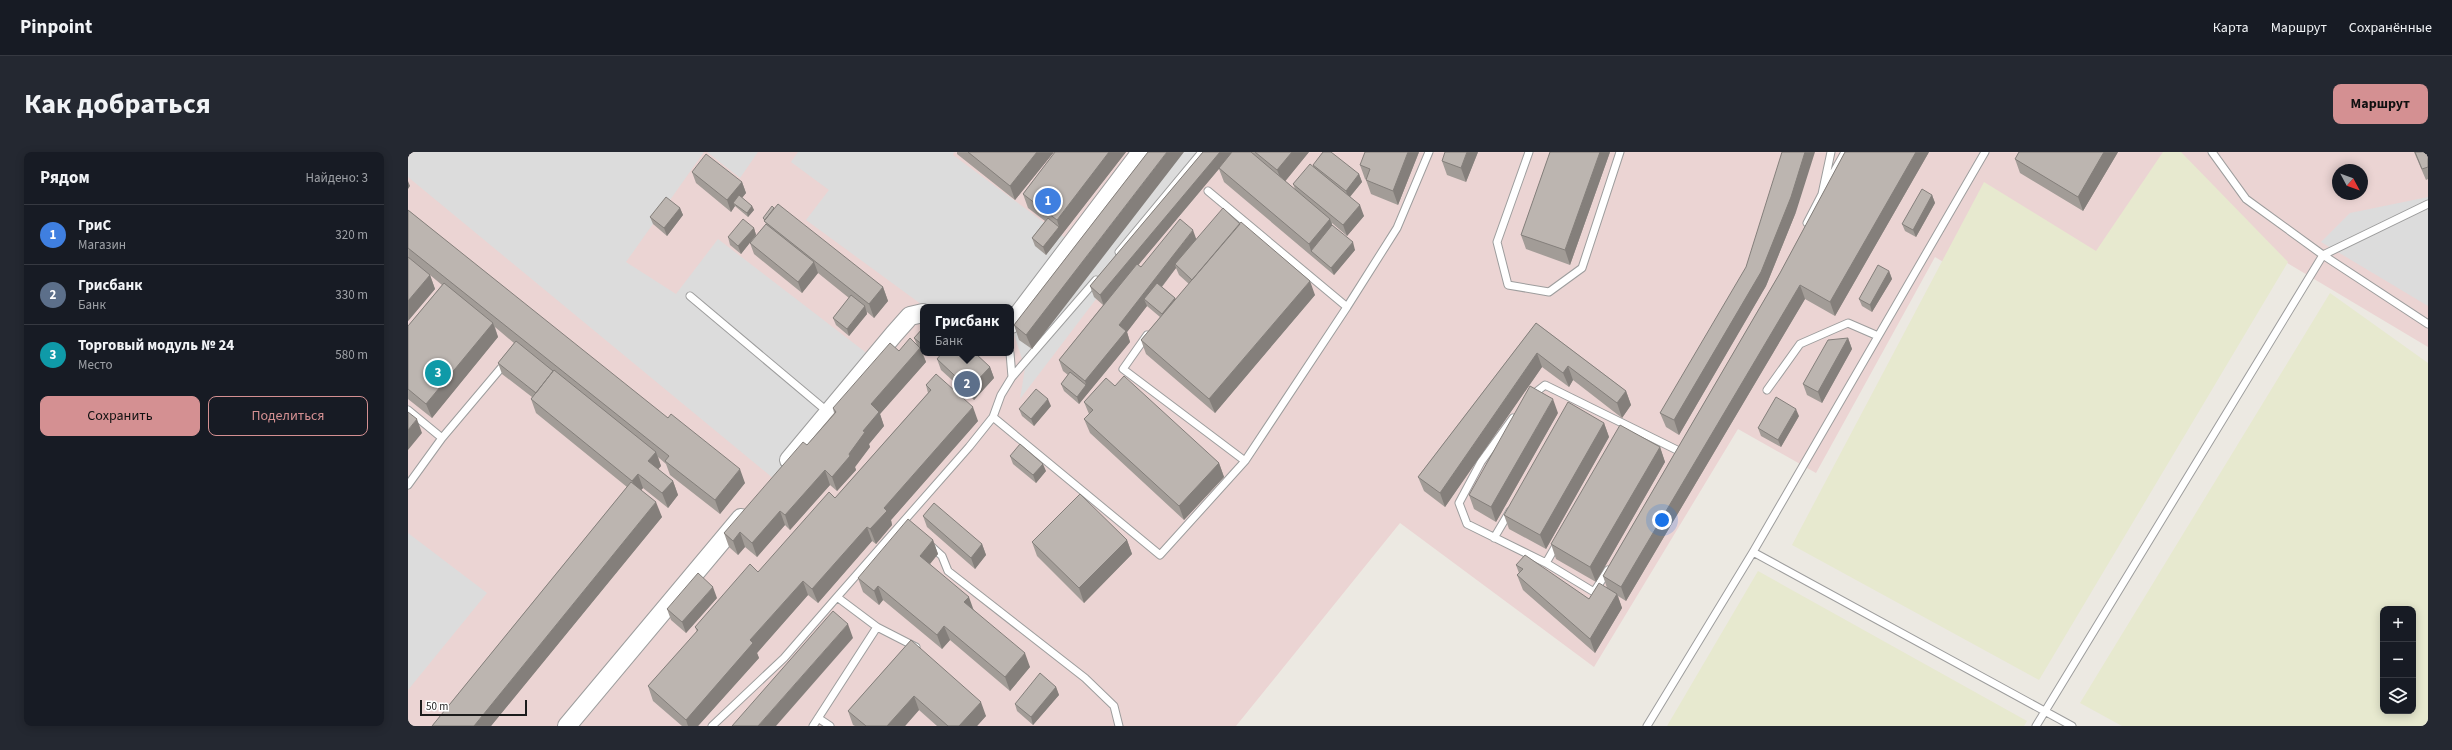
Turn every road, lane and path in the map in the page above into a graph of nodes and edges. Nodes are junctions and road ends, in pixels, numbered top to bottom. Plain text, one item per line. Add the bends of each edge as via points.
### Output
1 (1141, 152) edge
2 (1202, 152) edge
3 (1429, 152) edge
4 (1529, 152) edge
5 (1620, 152) edge
6 (1831, 152) edge
7 (1845, 152) edge
8 (1985, 152) edge
9 (2212, 152) edge
10 (1208, 191) dead end
11 (1822, 194) junction
12 (2428, 204) edge
13 (1805, 228) edge
14 (2323, 255) junction
15 (1116, 256) edge
16 (1100, 274) edge
17 (690, 296) dead end
18 (1347, 307) junction
19 (920, 314) edge
20 (1014, 320) edge
21 (2428, 324) edge
22 (1150, 331) edge
23 (1878, 336) junction
24 (1010, 356) edge
25 (501, 368) edge
26 (1012, 377) junction
27 (1767, 390) dead end
28 (1525, 403) edge
29 (408, 410) edge
30 (828, 412) junction
31 (1517, 413) edge
32 (993, 417) junction
33 (1624, 425) junction
34 (1620, 432) edge
35 (442, 438) junction
36 (1683, 444) edge
37 (1679, 451) junction
38 (1675, 458) edge
39 (1245, 461) junction
40 (779, 473) edge
41 (408, 485) edge
42 (754, 503) edge
43 (1514, 504) edge
44 (1561, 535) edge
45 (1494, 538) junction
46 (926, 542) edge
47 (1753, 552) junction
48 (1614, 560) edge
49 (1546, 563) junction
50 (837, 597) junction
51 (877, 628) junction
52 (920, 651) edge
53 (2046, 711) junction
54 (818, 718) junction
55 (567, 726) edge
56 (712, 726) edge
57 (813, 726) edge
58 (830, 726) edge
59 (1119, 726) edge
60 (1647, 726) edge
61 (2036, 726) edge
62 (2072, 726) edge

1 - 20 street
2 - 15 lane
3 - 18 lane via 1397,228
4 - 5 lane via 1497,242 1508,285 1549,292 1582,268
6 - 11 lane
7 - 11 lane
8 - 23 lane
9 - 14 lane via 2246,199
10 - 18 lane
11 - 13 lane
12 - 14 lane
14 - 21 lane
14 - 53 lane
16 - 26 lane
17 - 30 lane
18 - 39 lane
19 - 30 street via 910,316
22 - 39 lane via 1123,369
23 - 27 lane via 1848,323 1800,344
23 - 47 lane
24 - 26 lane
25 - 35 lane
26 - 32 lane via 1001,395
28 - 33 lane via 1533,393 1545,385 1573,402
29 - 35 lane
30 - 40 street
31 - 45 lane via 1481,462 1458,503 1467,524
32 - 39 lane via 1160,555
32 - 50 lane via 907,525
33 - 34 lane
33 - 37 lane
35 - 41 lane
36 - 37 lane
37 - 38 lane
42 - 55 street
43 - 45 lane
44 - 49 lane
45 - 49 lane
46 - 59 lane via 942,556 948,571 1090,683 1114,706
47 - 53 lane
47 - 60 lane
48 - 49 lane via 1594,592
50 - 51 lane
50 - 56 lane via 784,658
51 - 52 lane
51 - 54 lane
53 - 61 lane
53 - 62 lane
54 - 57 lane
54 - 58 lane

